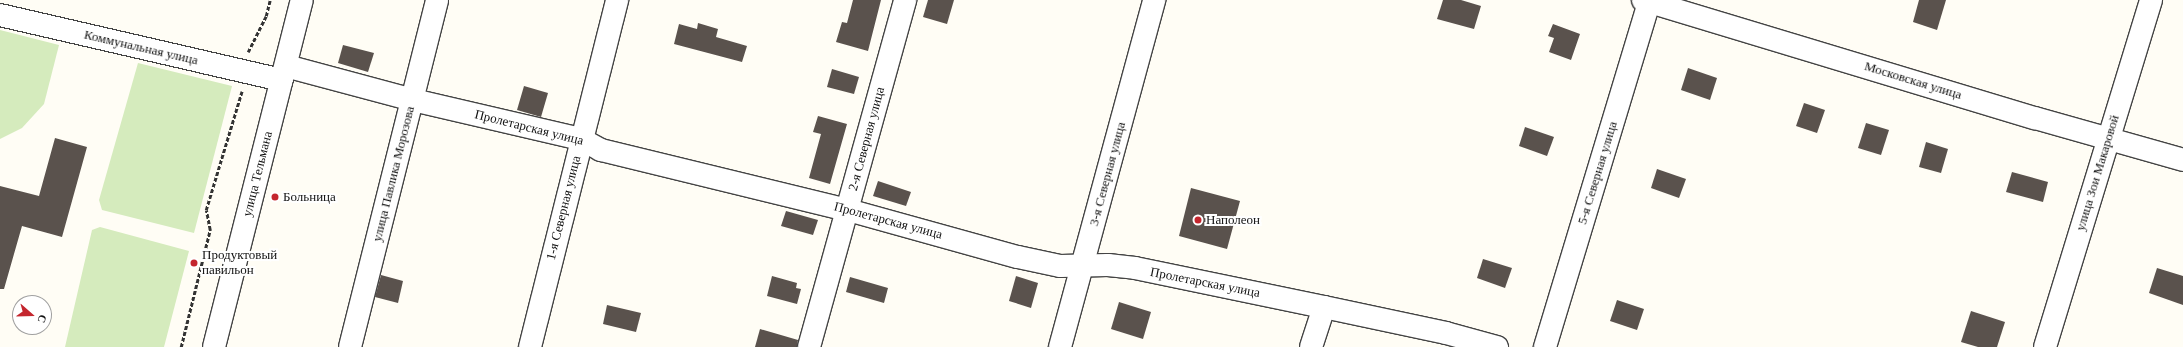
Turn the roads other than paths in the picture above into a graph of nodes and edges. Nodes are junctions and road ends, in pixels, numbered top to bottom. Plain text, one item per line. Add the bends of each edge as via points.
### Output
1 (302, 0) edge
2 (437, 0) edge
3 (617, 0) edge
4 (905, 0) edge
5 (1154, 0) edge
6 (2150, 0) edge
7 (1648, 1) edge
8 (0, 15) edge
9 (284, 73) junction
10 (413, 100) junction
11 (2108, 138) junction
12 (581, 139) junction
13 (2183, 160) edge
14 (848, 210) junction
15 (1083, 267) junction
16 (1324, 307) junction
17 (214, 347) edge
18 (350, 347) edge
19 (530, 347) edge
20 (809, 347) edge
21 (1060, 347) edge
22 (1311, 347) edge
23 (1497, 347) edge
24 (1545, 347) edge
25 (2045, 347) edge

1 - 9 street, улица Тельмана
2 - 10 street, улица Павлика Морозова
3 - 12 street, 1-я Северная улица
4 - 14 street, 2-я Северная улица
5 - 15 street, 3-я Северная улица
6 - 11 street, улица Зои Макаровой
7 - 11 street, Московская улица
7 - 24 street, 5-я Северная улица
8 - 9 street, Коммунальная улица via 247,72
9 - 10 street, Пролетарская улица
9 - 17 street, улица Тельмана
10 - 12 street, Пролетарская улица
10 - 18 street, улица Павлика Морозова
11 - 13 street, Московская улица
11 - 25 street, улица Зои Макаровой
12 - 14 street, Пролетарская улица via 601,150
12 - 19 street, 1-я Северная улица
14 - 15 street, Пролетарская улица via 1018,257 1060,266
14 - 20 street, 2-я Северная улица
15 - 16 street, Пролетарская улица via 1108,265 1135,268
15 - 21 street, 3-я Северная улица
16 - 22 street
16 - 23 street, Пролетарская улица via 1446,333

